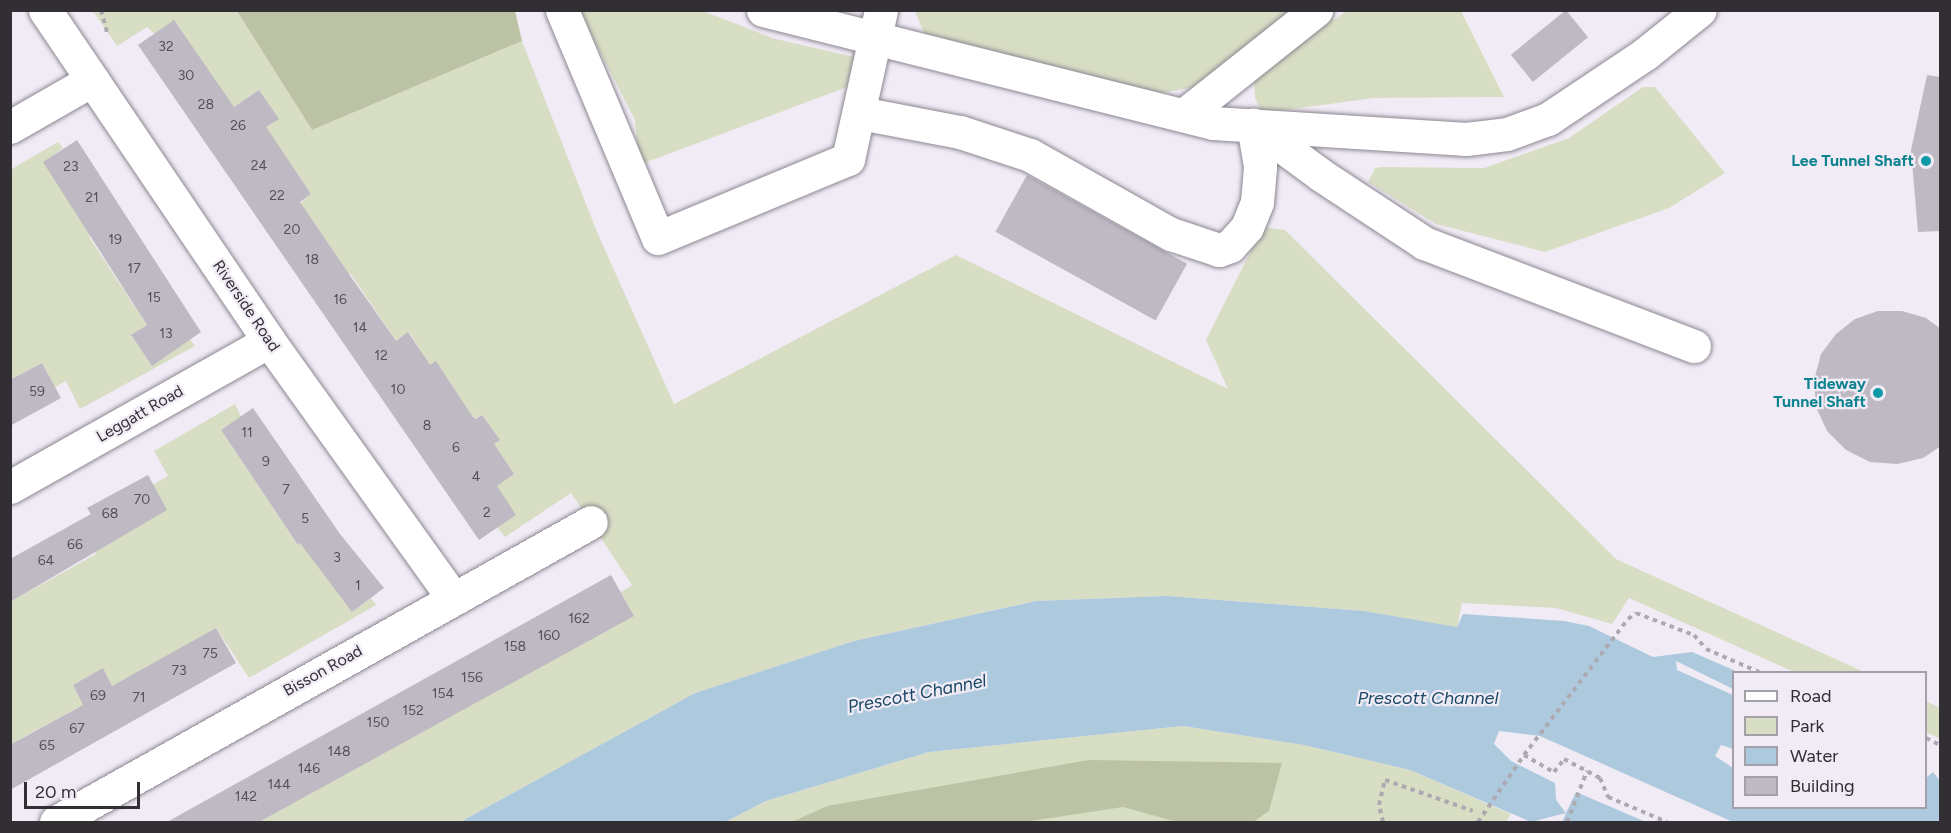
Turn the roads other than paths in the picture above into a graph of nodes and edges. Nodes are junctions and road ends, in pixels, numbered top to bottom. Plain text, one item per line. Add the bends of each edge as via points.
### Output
1 (45, 10) edge
2 (562, 10) edge
3 (763, 10) edge
4 (1316, 10) edge
5 (1700, 10) edge
6 (879, 25) edge
7 (92, 80) junction
8 (860, 113) junction
9 (1184, 115) junction
10 (1253, 125) junction
11 (10, 127) edge
12 (269, 341) junction
13 (1694, 346) dead end
14 (10, 487) edge
15 (591, 522) dead end
16 (453, 598) junction
17 (56, 822) edge

1 - 7 street, Riverside Road
2 - 8 street via 658,238 848,159
3 - 6 street
4 - 9 street
5 - 10 street via 1645,54 1548,119 1507,134 1466,139
6 - 8 street
6 - 9 street
7 - 11 street
7 - 12 street, Riverside Road
8 - 10 street via 960,132 1030,155 1180,239 1219,250 1230,246 1247,227 1257,202 1260,166
9 - 10 street via 1213,123
10 - 13 street via 1321,176 1424,243
12 - 14 street, Leggatt Road
12 - 16 street, Riverside Road
15 - 16 street, Bisson Road
16 - 17 street, Bisson Road

